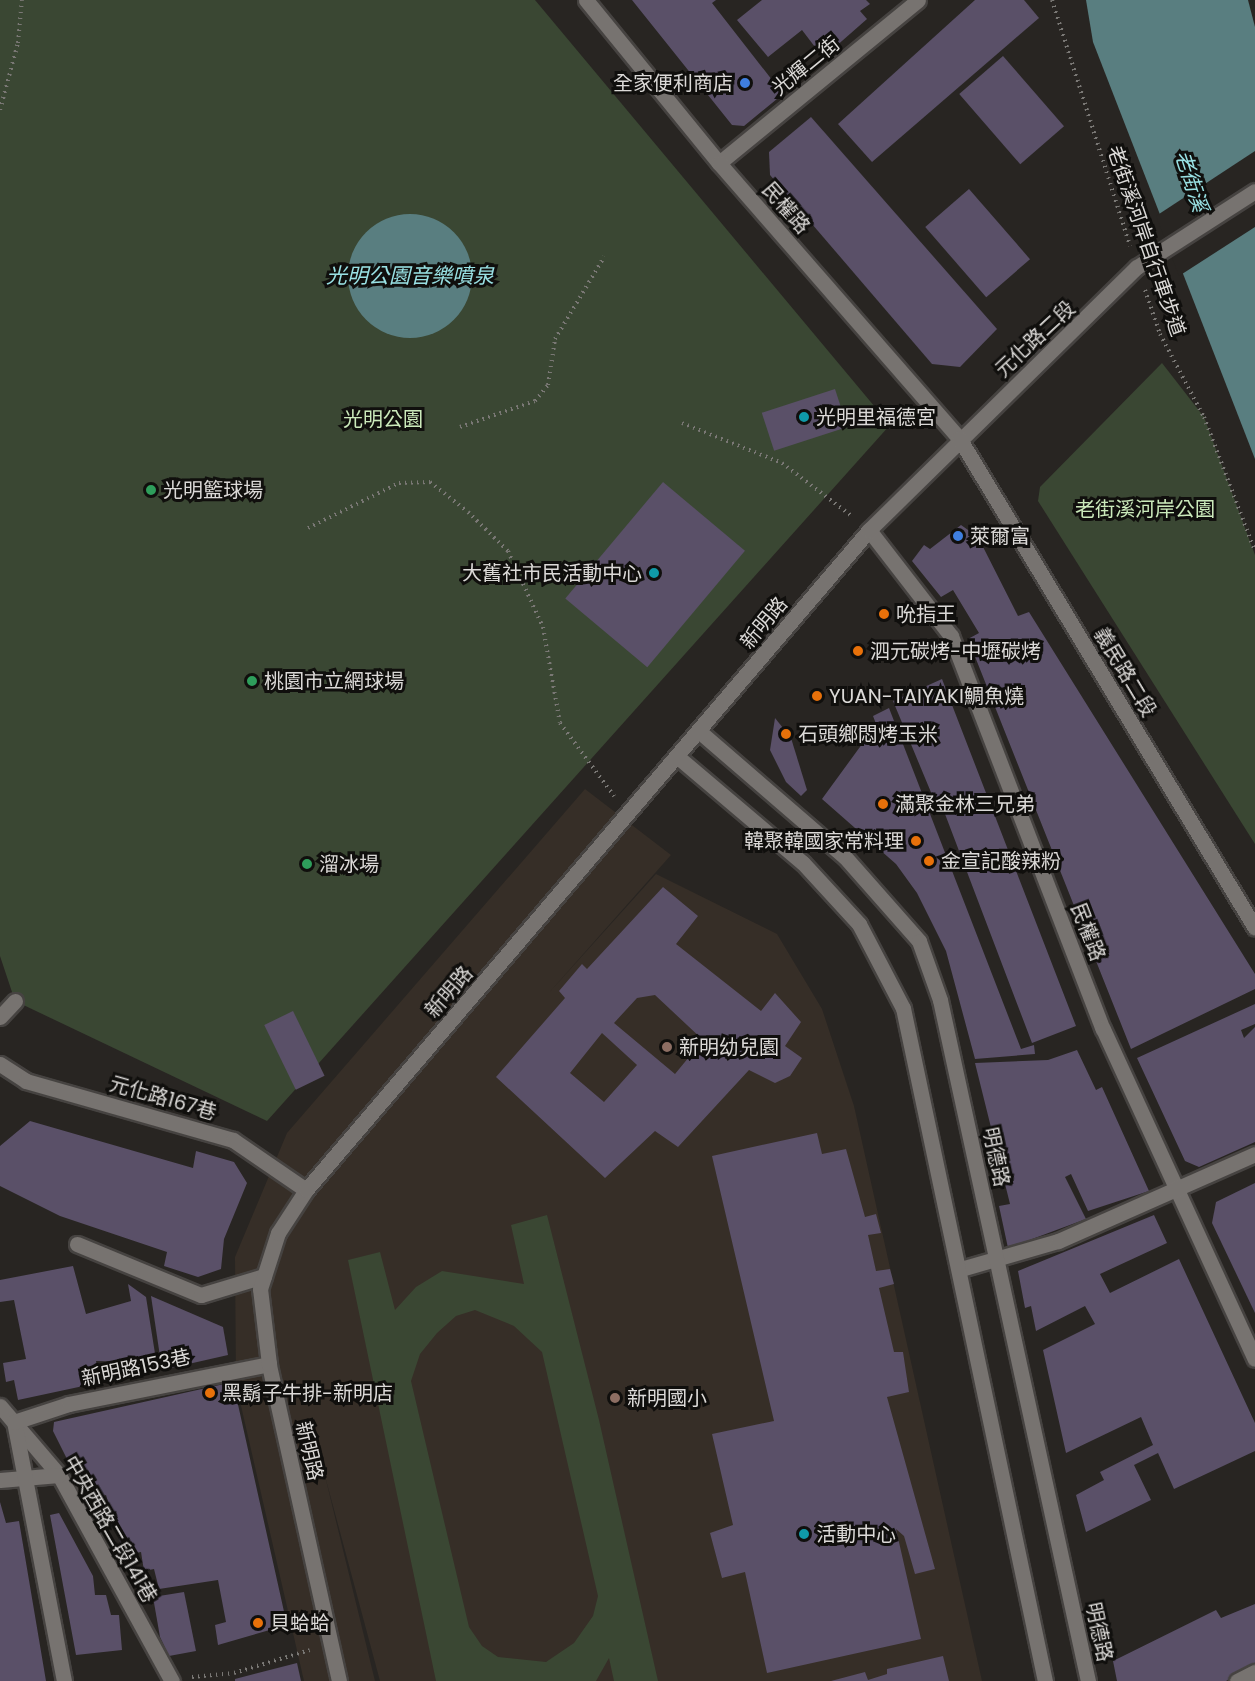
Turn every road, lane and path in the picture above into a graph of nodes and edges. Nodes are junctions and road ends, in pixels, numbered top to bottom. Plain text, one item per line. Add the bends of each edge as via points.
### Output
1 (22, 0) edge
2 (586, 0) edge
3 (918, 0) edge
4 (1052, 0) edge
5 (0, 110) edge
6 (720, 164) junction
7 (1255, 191) edge
8 (604, 257) dead end
9 (1137, 267) junction
10 (682, 423) dead end
11 (460, 427) dead end
12 (959, 438) junction
13 (308, 528) dead end
14 (868, 530) junction
15 (1255, 551) edge
16 (700, 732) junction
17 (679, 758) junction
18 (630, 815) junction
19 (1255, 928) edge
20 (15, 1001) dead end
21 (0, 1017) edge
22 (0, 1064) edge
23 (1255, 1154) edge
24 (1177, 1189) junction
25 (306, 1190) junction
26 (77, 1244) dead end
27 (996, 1259) junction
28 (961, 1269) junction
29 (264, 1276) junction
30 (1255, 1359) edge
31 (269, 1364) junction
32 (0, 1406) edge
33 (14, 1422) junction
34 (59, 1475) junction
35 (25, 1478) junction
36 (0, 1480) edge
37 (323, 1646) dead end
38 (1255, 1672) edge
39 (166, 1680) edge
40 (64, 1681) edge
41 (339, 1681) edge
42 (1045, 1681) edge
43 (1088, 1681) edge
44 (1237, 1681) edge

1 - 5 path via 18,43
2 - 6 street, 民權路
3 - 6 street, 光輝二街
4 - 9 path, 老街溪河岸自行車步道
6 - 12 street, 民權路
7 - 9 street, 元化路二段
8 - 11 path via 555,339 548,385 536,401
9 - 12 street, 元化路二段
9 - 15 path, 老街溪河岸自行車步道 via 1160,334 1204,417
10 - 14 path via 782,464
12 - 14 street, 新明路
12 - 19 street, 義民路二段
13 - 18 path via 399,483 430,482 468,512 508,552 543,627 560,723
14 - 16 street, 新明路
14 - 24 street, 民權路 via 951,636 1103,1029
16 - 17 street, 新明路
16 - 27 street, 明德路 via 845,857 919,941 940,1000
17 - 18 street, 新明路
17 - 28 street via 803,863 859,924 903,1008
18 - 25 street, 新明路
20 - 21 street
22 - 25 street, 元化路167巷 via 26,1081 233,1140
23 - 24 street
24 - 27 street via 1058,1241
24 - 30 street, 民權路
25 - 29 street, 新明路 via 278,1233
26 - 29 street via 201,1295
27 - 28 street
27 - 43 street, 明德路
28 - 42 street
29 - 31 street, 新明路 via 260,1289
31 - 33 street, 新明路153巷 via 69,1404
31 - 41 street, 新明路
32 - 33 street, 中央西路二段141巷
33 - 34 street, 中央西路二段141巷
33 - 35 street
34 - 35 street
34 - 39 street, 中央西路二段141巷
35 - 36 street
35 - 40 street
37 - 39 path via 234,1673
38 - 44 street

